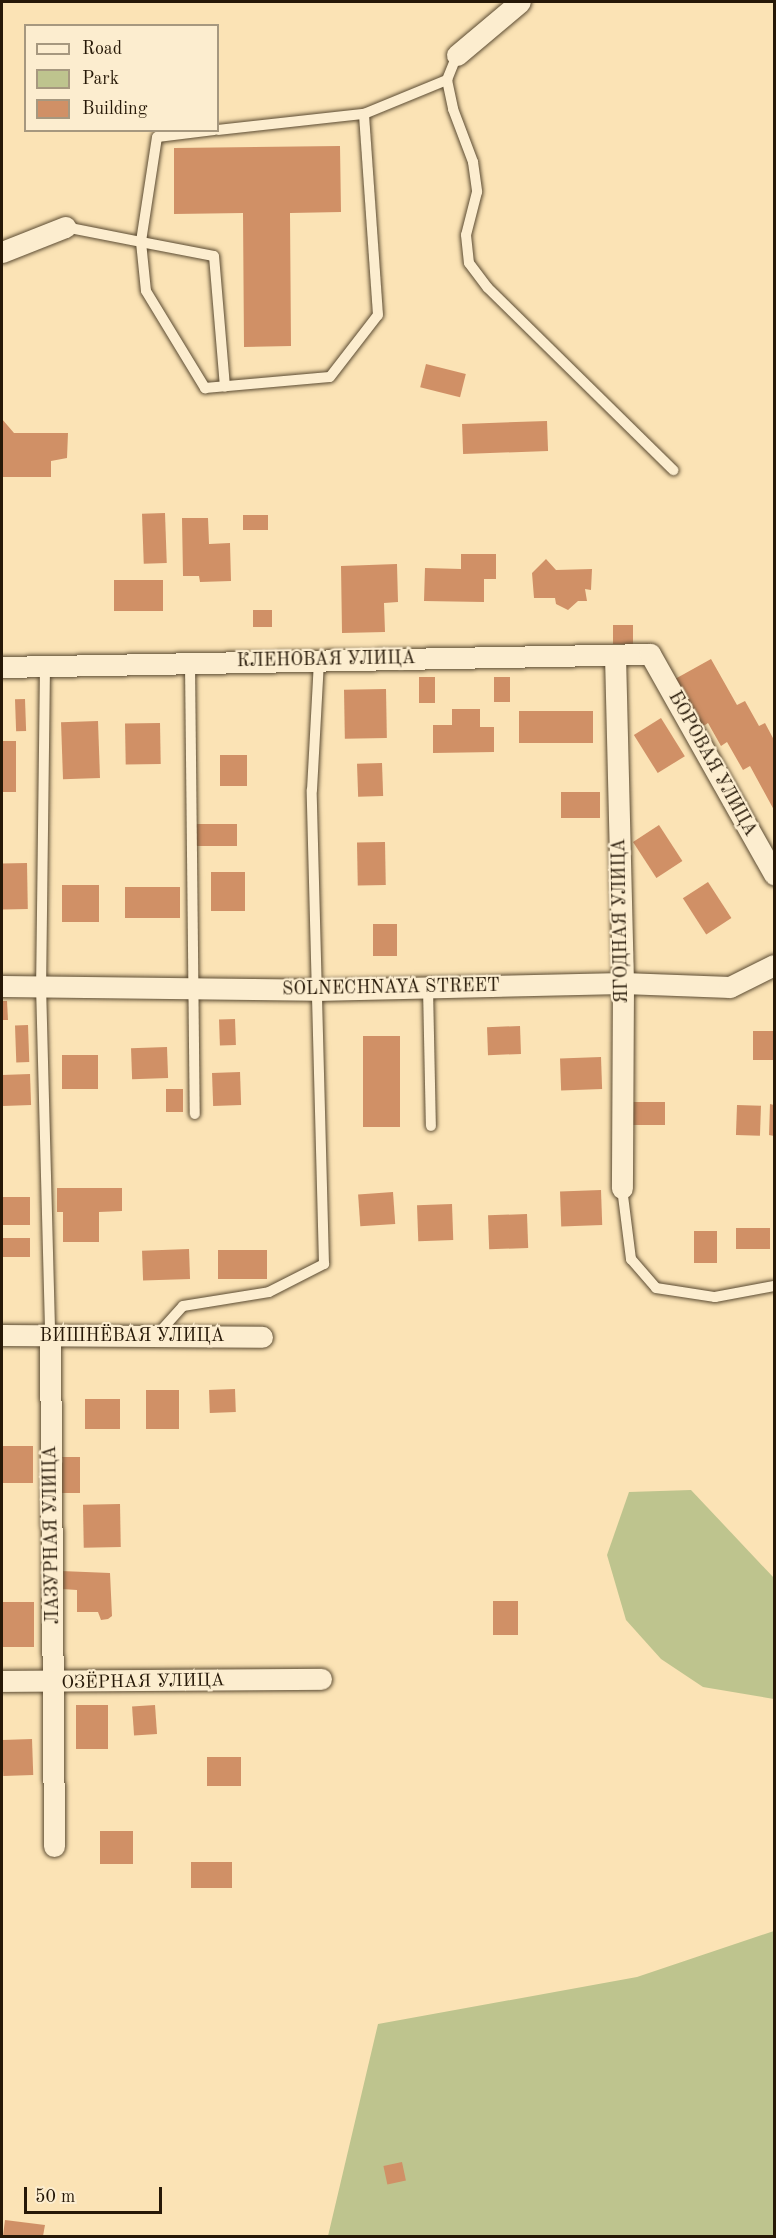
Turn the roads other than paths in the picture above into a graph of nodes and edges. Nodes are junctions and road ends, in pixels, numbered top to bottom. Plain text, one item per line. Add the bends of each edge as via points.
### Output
1 (520, 2) edge
2 (457, 55) joint
3 (447, 80) junction
4 (364, 114) junction
5 (219, 130) edge
6 (199, 132) edge
7 (65, 227) joint
8 (141, 242) junction
9 (2, 252) edge
10 (225, 387) junction
11 (673, 470) dead end
12 (651, 654) joint
13 (615, 655) junction
14 (319, 661) junction
15 (190, 663) junction
16 (45, 666) junction
17 (2, 667) edge
18 (774, 874) edge
19 (774, 965) edge
20 (623, 983) junction
21 (41, 985) junction
22 (2, 986) edge
23 (193, 988) junction
24 (428, 988) junction
25 (315, 990) junction
26 (195, 1114) dead end
27 (431, 1126) dead end
28 (622, 1188) joint
29 (774, 1286) edge
30 (2, 1335) edge
31 (50, 1335) junction
32 (155, 1336) junction
33 (262, 1337) dead end
34 (321, 1679) dead end
35 (2, 1681) edge
36 (54, 1682) junction
37 (54, 1846) dead end

1 - 2 street
2 - 3 lane
3 - 4 lane
3 - 11 lane via 453,109 473,162 477,192 466,234 469,263 489,288
4 - 5 lane
4 - 10 lane via 378,315 330,377
6 - 8 lane via 157,137
7 - 8 lane
7 - 9 street
8 - 10 lane via 146,291 205,388
8 - 10 lane via 214,256
12 - 13 street, КЛЕНОВАЯ УЛИЦА
12 - 18 street, БОРОВАЯ УЛИЦА
13 - 14 street, КЛЕНОВАЯ УЛИЦА
13 - 20 street, ЯГОДНАЯ УЛИЦА
14 - 15 street, КЛЕНОВАЯ УЛИЦА
14 - 25 lane via 312,790
15 - 16 street, КЛЕНОВАЯ УЛИЦА
15 - 23 lane
16 - 17 street, КЛЕНОВАЯ УЛИЦА
16 - 21 lane
19 - 20 street, SOLNECHNAYA STREET via 730,987
20 - 24 street, SOLNECHNAYA STREET
20 - 28 street, ЯГОДНАЯ УЛИЦА
21 - 22 street, SOLNECHNAYA STREET
21 - 23 street, SOLNECHNAYA STREET
21 - 31 lane
23 - 25 street, SOLNECHNAYA STREET
23 - 26 lane
24 - 25 street, SOLNECHNAYA STREET
24 - 27 lane
25 - 32 lane via 324,1264 269,1292 183,1306
28 - 29 lane via 630,1259 656,1288 715,1297
30 - 31 street, ВИШНЁВАЯ УЛИЦА
31 - 32 street, ВИШНЁВАЯ УЛИЦА
31 - 36 street, ЛАЗУРНАЯ УЛИЦА
32 - 33 street, ВИШНЁВАЯ УЛИЦА
34 - 36 street, ОЗЁРНАЯ УЛИЦА
35 - 36 street
36 - 37 street, ОЗЁРНАЯ УЛИЦА

